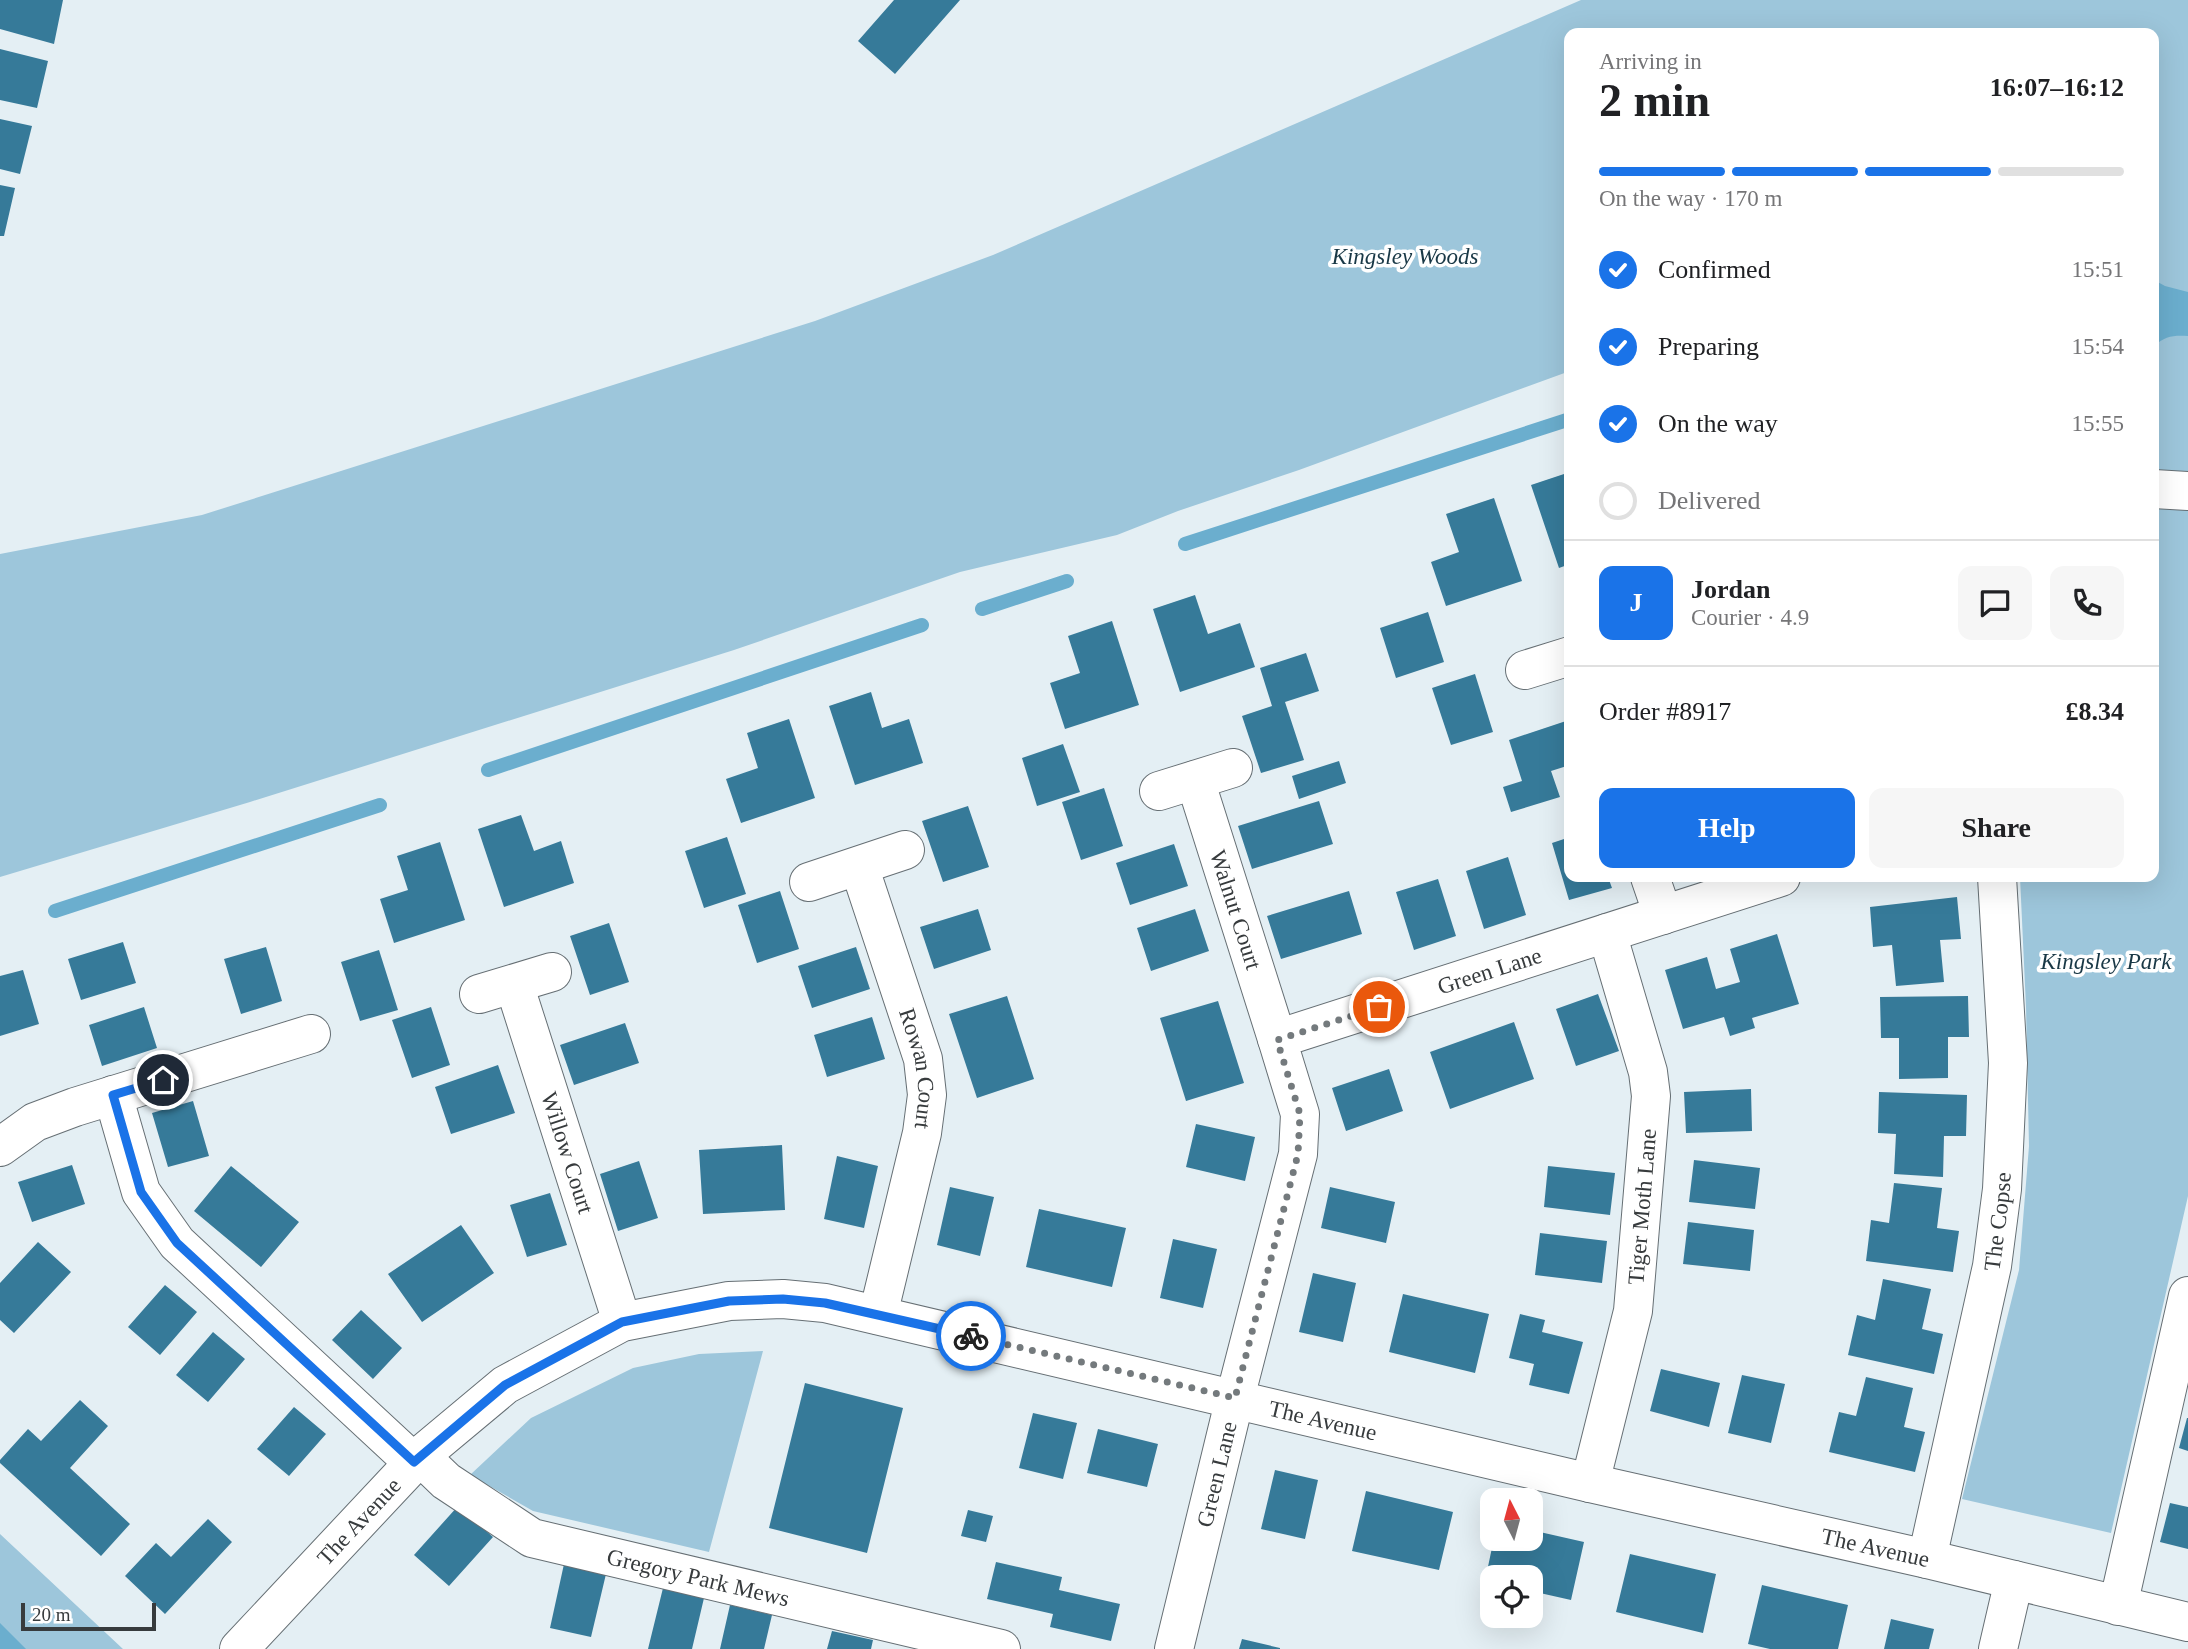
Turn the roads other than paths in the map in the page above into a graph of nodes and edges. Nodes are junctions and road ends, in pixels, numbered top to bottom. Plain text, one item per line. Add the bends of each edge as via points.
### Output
1 (2159, 489) edge
2 (2188, 491) edge
3 (1564, 658) edge
4 (1525, 670) dead end
5 (1233, 768) dead end
6 (1195, 779) junction
7 (1159, 791) dead end
8 (905, 850) dead end
9 (859, 866) junction
10 (809, 882) dead end
11 (1652, 882) edge
12 (1765, 882) edge
13 (1997, 882) edge
14 (1662, 915) junction
15 (1607, 933) junction
16 (552, 972) dead end
17 (312, 1034) dead end
18 (1277, 1040) junction
19 (113, 1095) junction
20 (0, 1147) edge
21 (2188, 1296) edge
22 (878, 1315) junction
23 (622, 1322) junction
24 (1235, 1398) junction
25 (417, 1459) junction
26 (1590, 1483) junction
27 (1927, 1559) junction
28 (2014, 1580) junction
29 (2118, 1606) junction
30 (2188, 1622) edge
31 (239, 1649) edge
32 (1001, 1649) edge
33 (1174, 1649) edge
34 (1998, 1649) edge

1 - 2 street
3 - 4 street
5 - 6 street
6 - 7 street
6 - 18 street, Walnut Court
8 - 9 street
9 - 10 street
9 - 22 street, Rowan Court via 923,1059 927,1095
11 - 14 street
12 - 14 street, Green Lane
13 - 27 street, The Copse via 2008,1063 2002,1189 1992,1266
14 - 15 street, Green Lane
15 - 18 street, Green Lane
15 - 26 street, Tiger Moth Lane via 1651,1096 1633,1311
16 - 23 street, Willow Court via 497,989
17 - 19 street
18 - 24 street, Green Lane via 1300,1114 1298,1154
19 - 20 street via 35,1122
19 - 25 street, Gregory Park Mews via 141,1192 177,1243
21 - 29 street
22 - 23 street, The Avenue via 783,1299 729,1301
22 - 24 street, The Avenue
23 - 25 street, The Avenue via 505,1385
24 - 26 street, The Avenue
24 - 33 street, Green Lane
25 - 31 street, The Avenue
25 - 32 street, Gregory Park Mews via 532,1538
26 - 27 street, The Avenue
27 - 28 street, The Avenue
28 - 29 street, The Avenue
28 - 34 street
29 - 30 street, The Avenue

